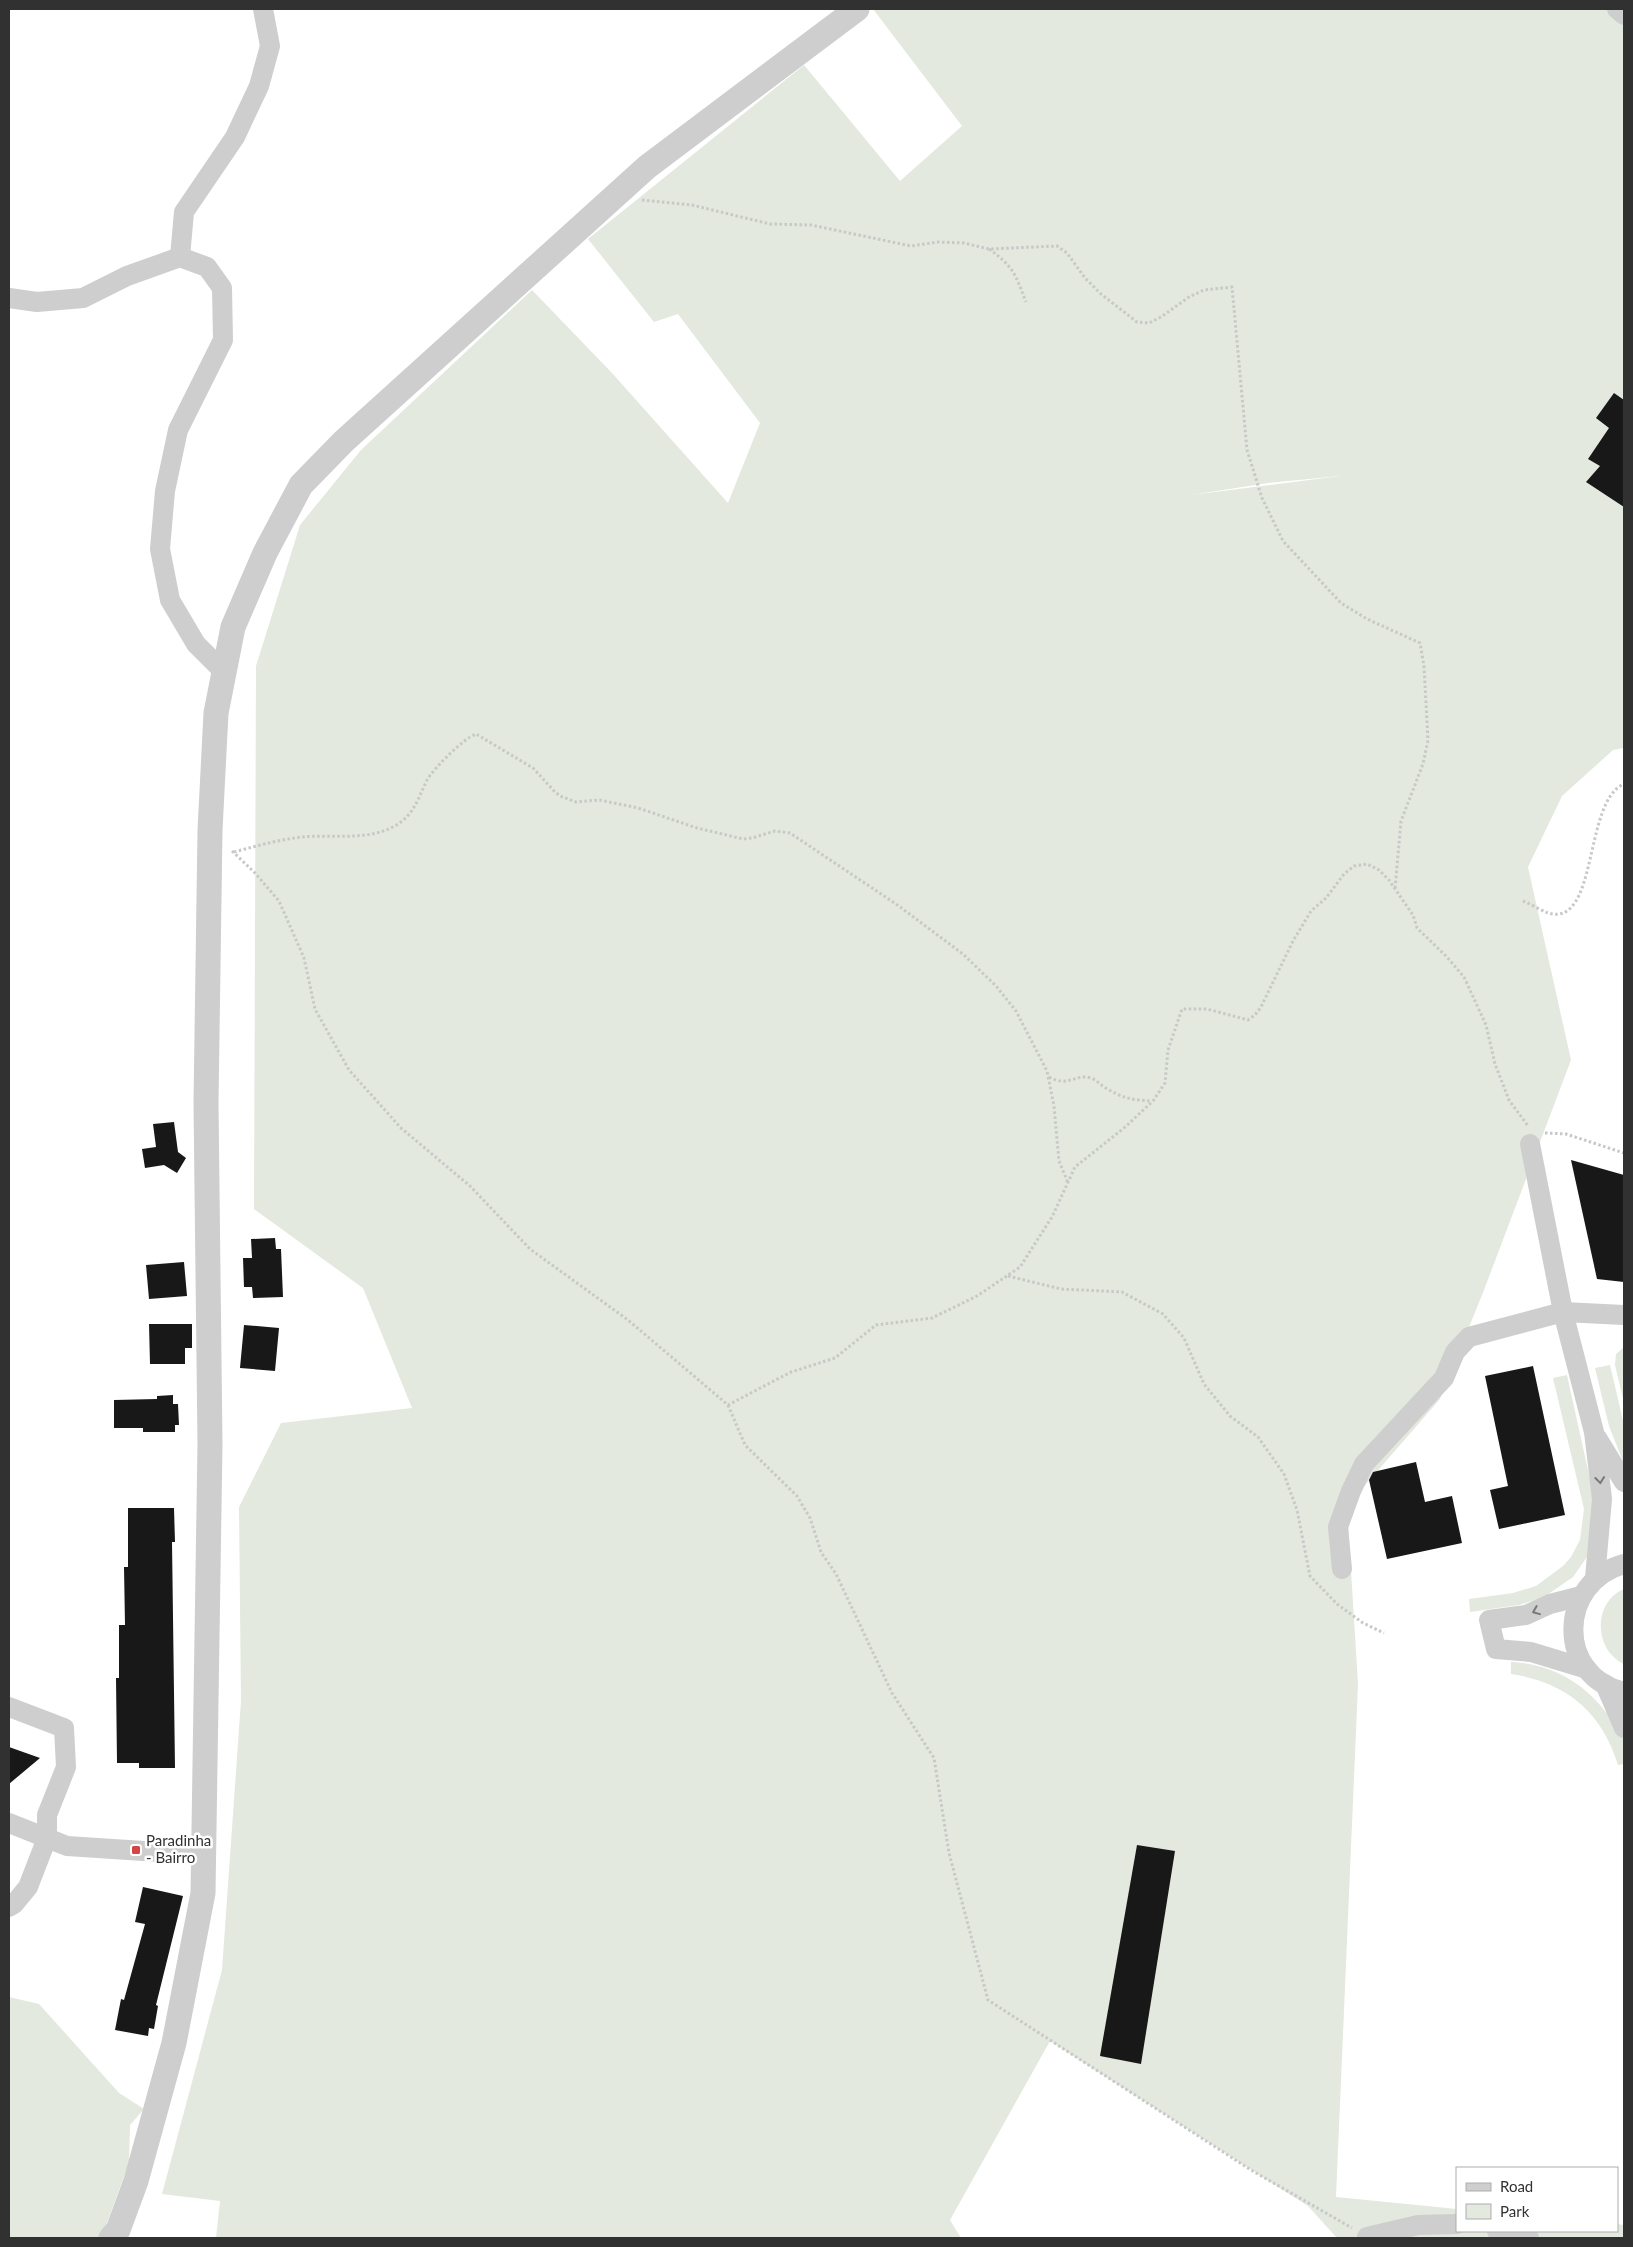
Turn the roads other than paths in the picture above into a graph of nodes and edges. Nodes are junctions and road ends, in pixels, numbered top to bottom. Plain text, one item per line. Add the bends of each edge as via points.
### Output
1 (263, 9) edge
2 (857, 9) edge
3 (1616, 9) edge
4 (1624, 15) edge
5 (180, 257) junction
6 (9, 298) edge
7 (224, 672) junction
8 (1533, 1139) road end
9 (1563, 1312) junction
10 (1624, 1315) edge
11 (1594, 1432) junction
12 (1624, 1482) edge
13 (1624, 1564) edge
14 (1342, 1569) dead end
15 (1595, 1578) junction
16 (1581, 1596) junction
17 (1587, 1669) junction
18 (1605, 1684) junction
19 (1624, 1692) edge
20 (9, 1707) edge
21 (1624, 1728) edge
22 (9, 1823) edge
23 (47, 1838) junction
24 (205, 1855) junction
25 (9, 1907) edge
26 (1456, 2224) edge
27 (1502, 2232) edge
28 (1367, 2237) edge
29 (111, 2238) edge
30 (1529, 2238) edge

1 - 5 street via 270,46 259,86 235,137 184,212
2 - 7 street via 647,167 344,441 302,485 265,553 233,628
3 - 4 street
5 - 6 street via 128,276 83,298 37,302
5 - 7 street via 206,267 222,288 223,340 178,430 165,492 160,549 170,600 196,644
7 - 24 street via 216,713 210,830 206,1103 210,1444
8 - 9 street
9 - 10 street
9 - 11 street
9 - 14 street via 1469,1337 1455,1352 1444,1378 1364,1464 1338,1527
11 - 12 street
11 -> 15 street via 1602,1500
13 - 15 street via 1611,1567
15 - 16 street
16 - 17 street via 1574,1614 1573,1633
16 -> 17 street via 1550,1604 1526,1615 1489,1620 1496,1649 1531,1652
17 - 18 street
18 - 19 street
18 - 21 street
20 - 23 street via 64,1728 66,1767 47,1815
22 - 23 street
23 - 24 street via 67,1846
23 - 25 street via 28,1887
24 - 29 street via 204,1893 174,2044 136,2181 118,2230
26 - 28 street via 1418,2225
27 - 30 street

